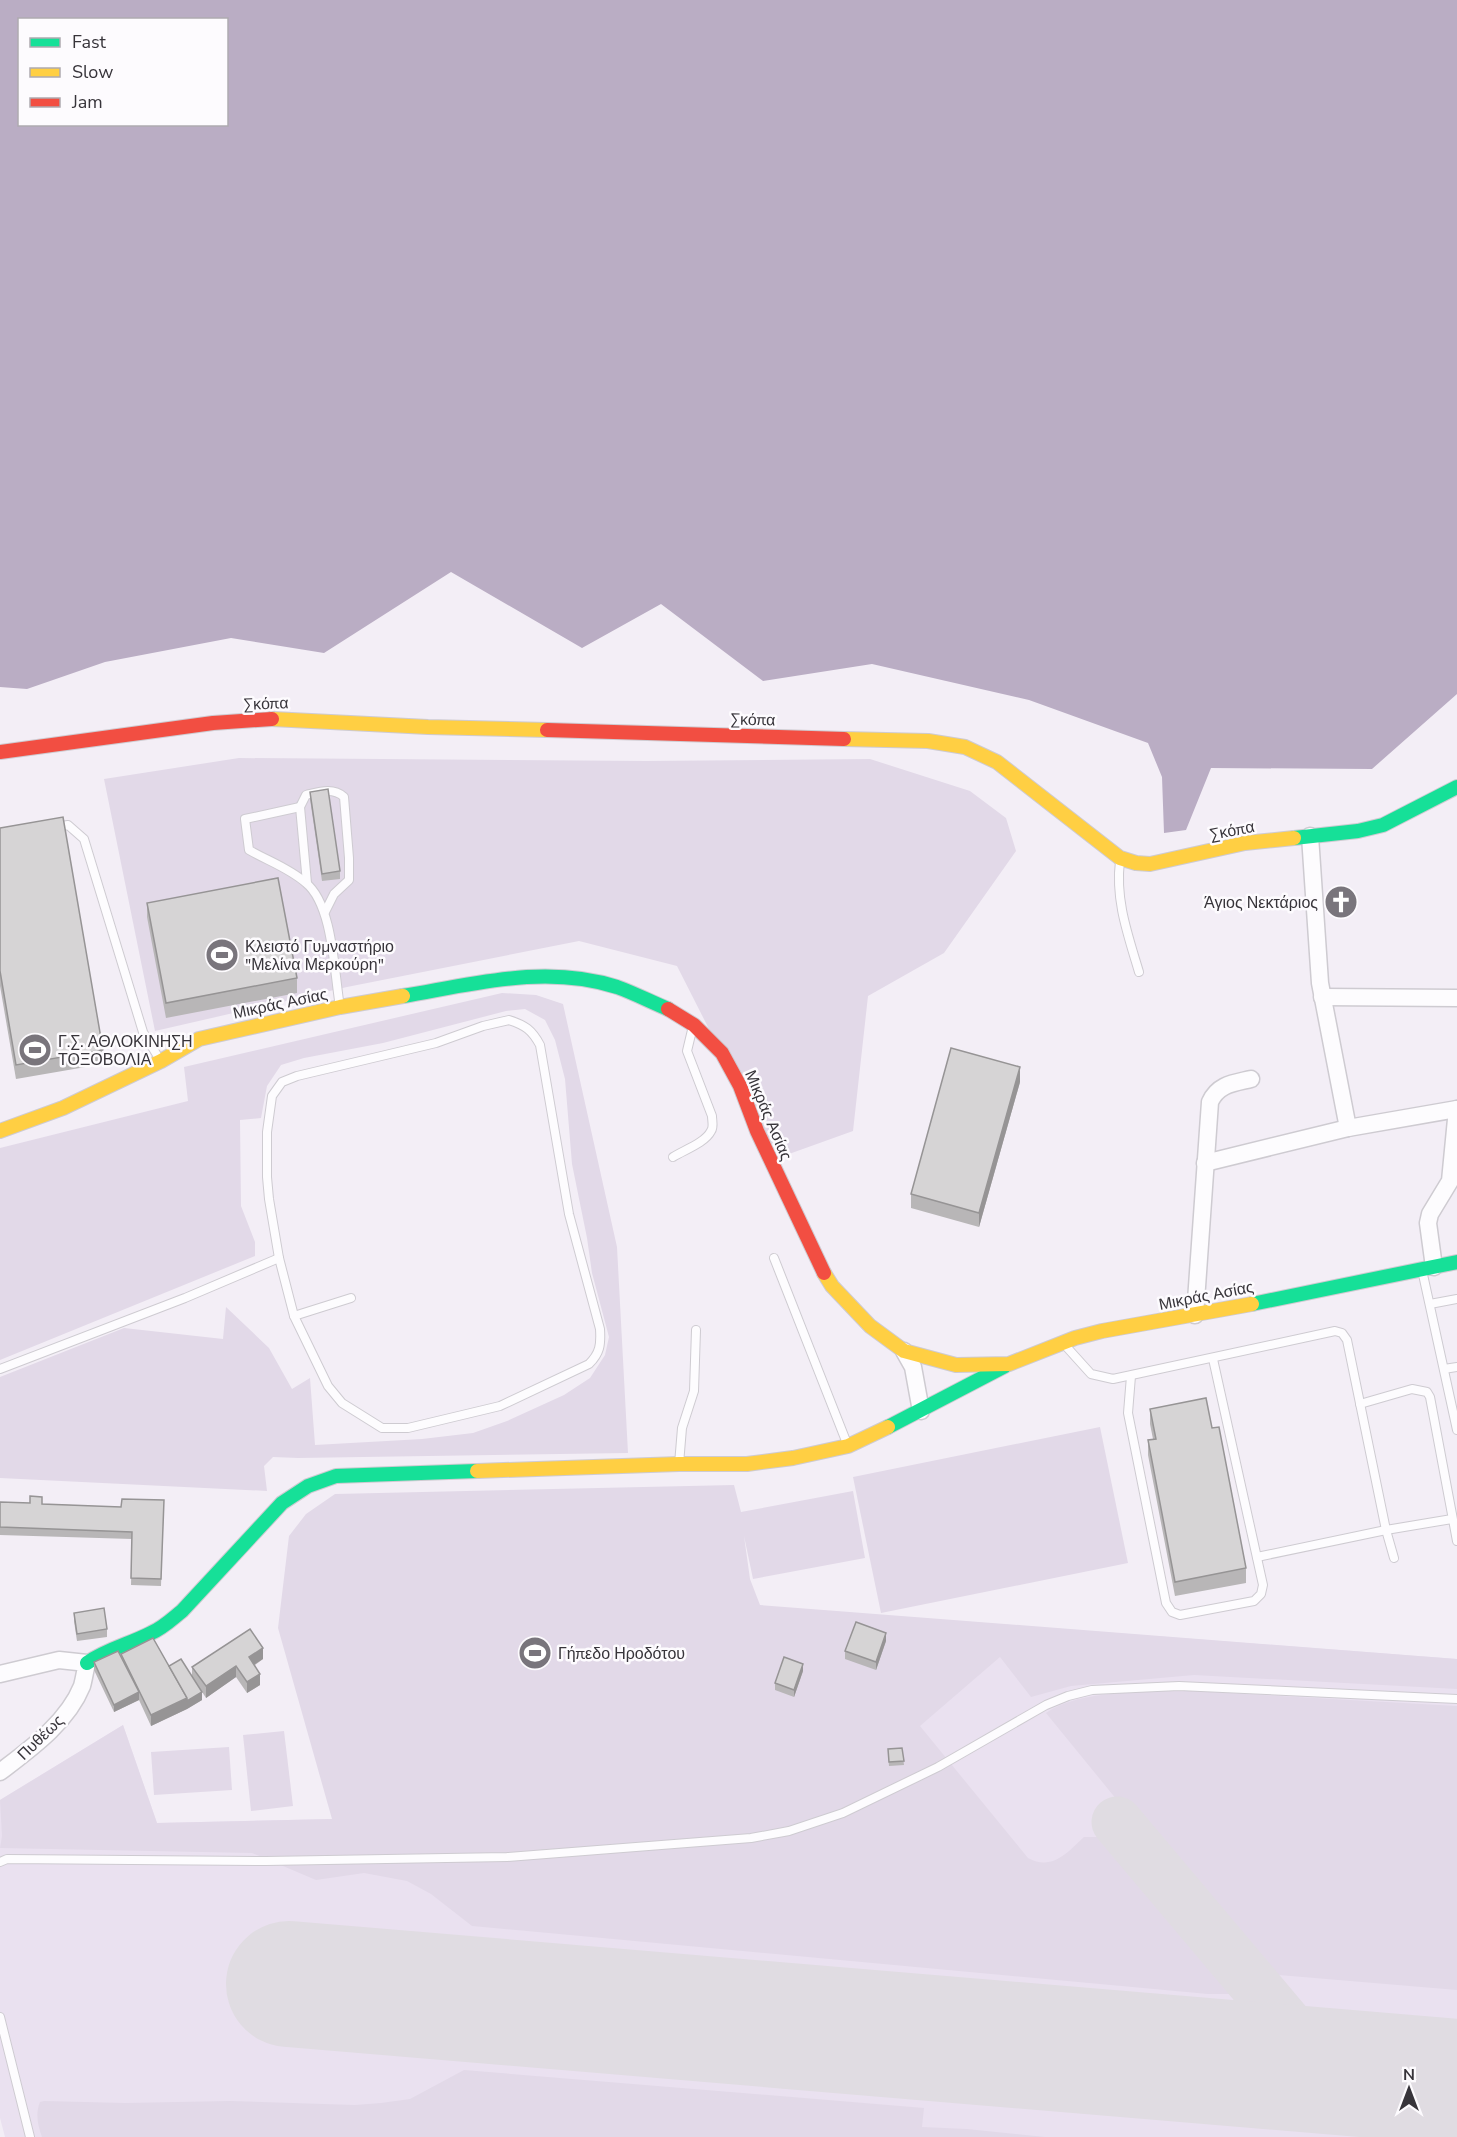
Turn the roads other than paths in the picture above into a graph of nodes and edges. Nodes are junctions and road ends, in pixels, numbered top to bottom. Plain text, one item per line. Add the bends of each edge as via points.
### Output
1 (0, 752) edge
2 (1457, 788) edge
3 (300, 807) junction
4 (48, 828) edge
5 (1310, 836) junction
6 (1120, 858) junction
7 (307, 883) junction
8 (326, 912) junction
9 (1138, 972) dead end
10 (1322, 997) junction
11 (1457, 998) edge
12 (340, 1007) junction
13 (694, 1025) junction
14 (161, 1061) junction
15 (1251, 1079) dead end
16 (1457, 1109) edge
17 (1348, 1128) junction
18 (0, 1131) edge
19 (673, 1157) dead end
20 (1205, 1163) junction
21 (279, 1257) junction
22 (774, 1258) dead end
23 (1457, 1262) edge
24 (1428, 1268) junction
25 (351, 1298) dead end
26 (1457, 1299) edge
27 (1430, 1304) junction
28 (1196, 1315) junction
29 (294, 1316) junction
30 (696, 1330) dead end
31 (1062, 1343) junction
32 (904, 1351) junction
33 (1213, 1359) junction
34 (1009, 1364) junction
35 (1457, 1367) edge
36 (0, 1369) edge
37 (1444, 1369) junction
38 (1131, 1376) junction
39 (1360, 1404) junction
40 (921, 1411) junction
41 (1457, 1430) edge
42 (848, 1446) junction
43 (679, 1464) junction
44 (1452, 1519) junction
45 (1386, 1530) junction
46 (1457, 1541) edge
47 (1257, 1557) junction
48 (1394, 1558) dead end
49 (87, 1663) junction
50 (0, 1674) edge
51 (1457, 1699) edge
52 (0, 1772) edge
53 (0, 1862) edge
54 (0, 2017) edge
55 (30, 2137) edge

1 - 6 street, Σκόπα via 213,723 279,718 428,727 928,741 965,747 997,762
2 - 5 street, Σκόπα via 1383,825
3 - 7 lane
3 - 7 lane via 245,819 249,850
3 - 8 lane via 306,795 324,791 338,792 344,797 349,880 334,894
4 - 14 lane via 68,825 84,839 143,1032
5 - 6 street, Σκόπα via 1245,843 1150,864
5 - 10 street
6 - 9 lane via 1119,895
7 - 8 lane
8 - 12 lane
10 - 11 street
10 - 17 street
12 - 13 street, Μικράς Ασίας via 513,977 548,976 617,987
12 - 14 street, Μικράς Ασίας via 199,1039
13 - 19 lane via 687,1051 713,1125 703,1140
13 - 32 street, Μικράς Ασίας via 722,1053 733,1071 812,1252 832,1286 870,1326
14 - 18 street, Μικράς Ασίας via 63,1108
15 - 20 street via 1223,1086 1214,1094
16 - 17 street
16 - 24 street via 1450,1181 1428,1223
17 - 20 street
20 - 28 street
21 - 29 lane
21 - 29 lane via 268,1188 267,1131 272,1095 282,1082 509,1020 524,1024 534,1033 540,1045 569,1214 600,1329 597,1356 589,1364 500,1406 408,1428 382,1428 342,1403 328,1386
21 - 36 lane via 185,1298
22 - 42 lane
23 - 24 street, Μικράς Ασίας
24 - 27 lane
24 - 28 street, Μικράς Ασίας
25 - 29 lane
26 - 27 lane
27 - 37 lane
28 - 31 street, Μικράς Ασίας via 1102,1331
30 - 43 lane via 694,1391 682,1428
31 - 34 street, Μικράς Ασίας
31 - 38 lane via 1091,1374 1113,1379
32 - 34 street, Μικράς Ασίας via 956,1365
32 - 40 street via 913,1367
33 - 38 lane
33 - 39 lane via 1335,1331 1342,1333 1347,1340
33 - 47 lane
34 - 40 street
35 - 37 lane
37 - 41 lane
38 - 47 lane via 1128,1413 1166,1603 1172,1612 1180,1615 1254,1601 1263,1585
39 - 44 lane via 1412,1389 1430,1397
39 - 45 lane
40 - 42 street
42 - 43 street via 747,1464
43 - 49 street via 336,1476 315,1482 282,1503 182,1611 150,1634 97,1655
44 - 45 lane
44 - 46 lane
45 - 47 lane
45 - 48 lane
49 - 50 street via 59,1660
49 - 52 street, Πυθέως via 82,1686 65,1713 47,1734
51 - 53 lane via 1179,1686 1092,1690 1046,1705 938,1767 843,1813 789,1831 751,1838 507,1857
54 - 55 lane

